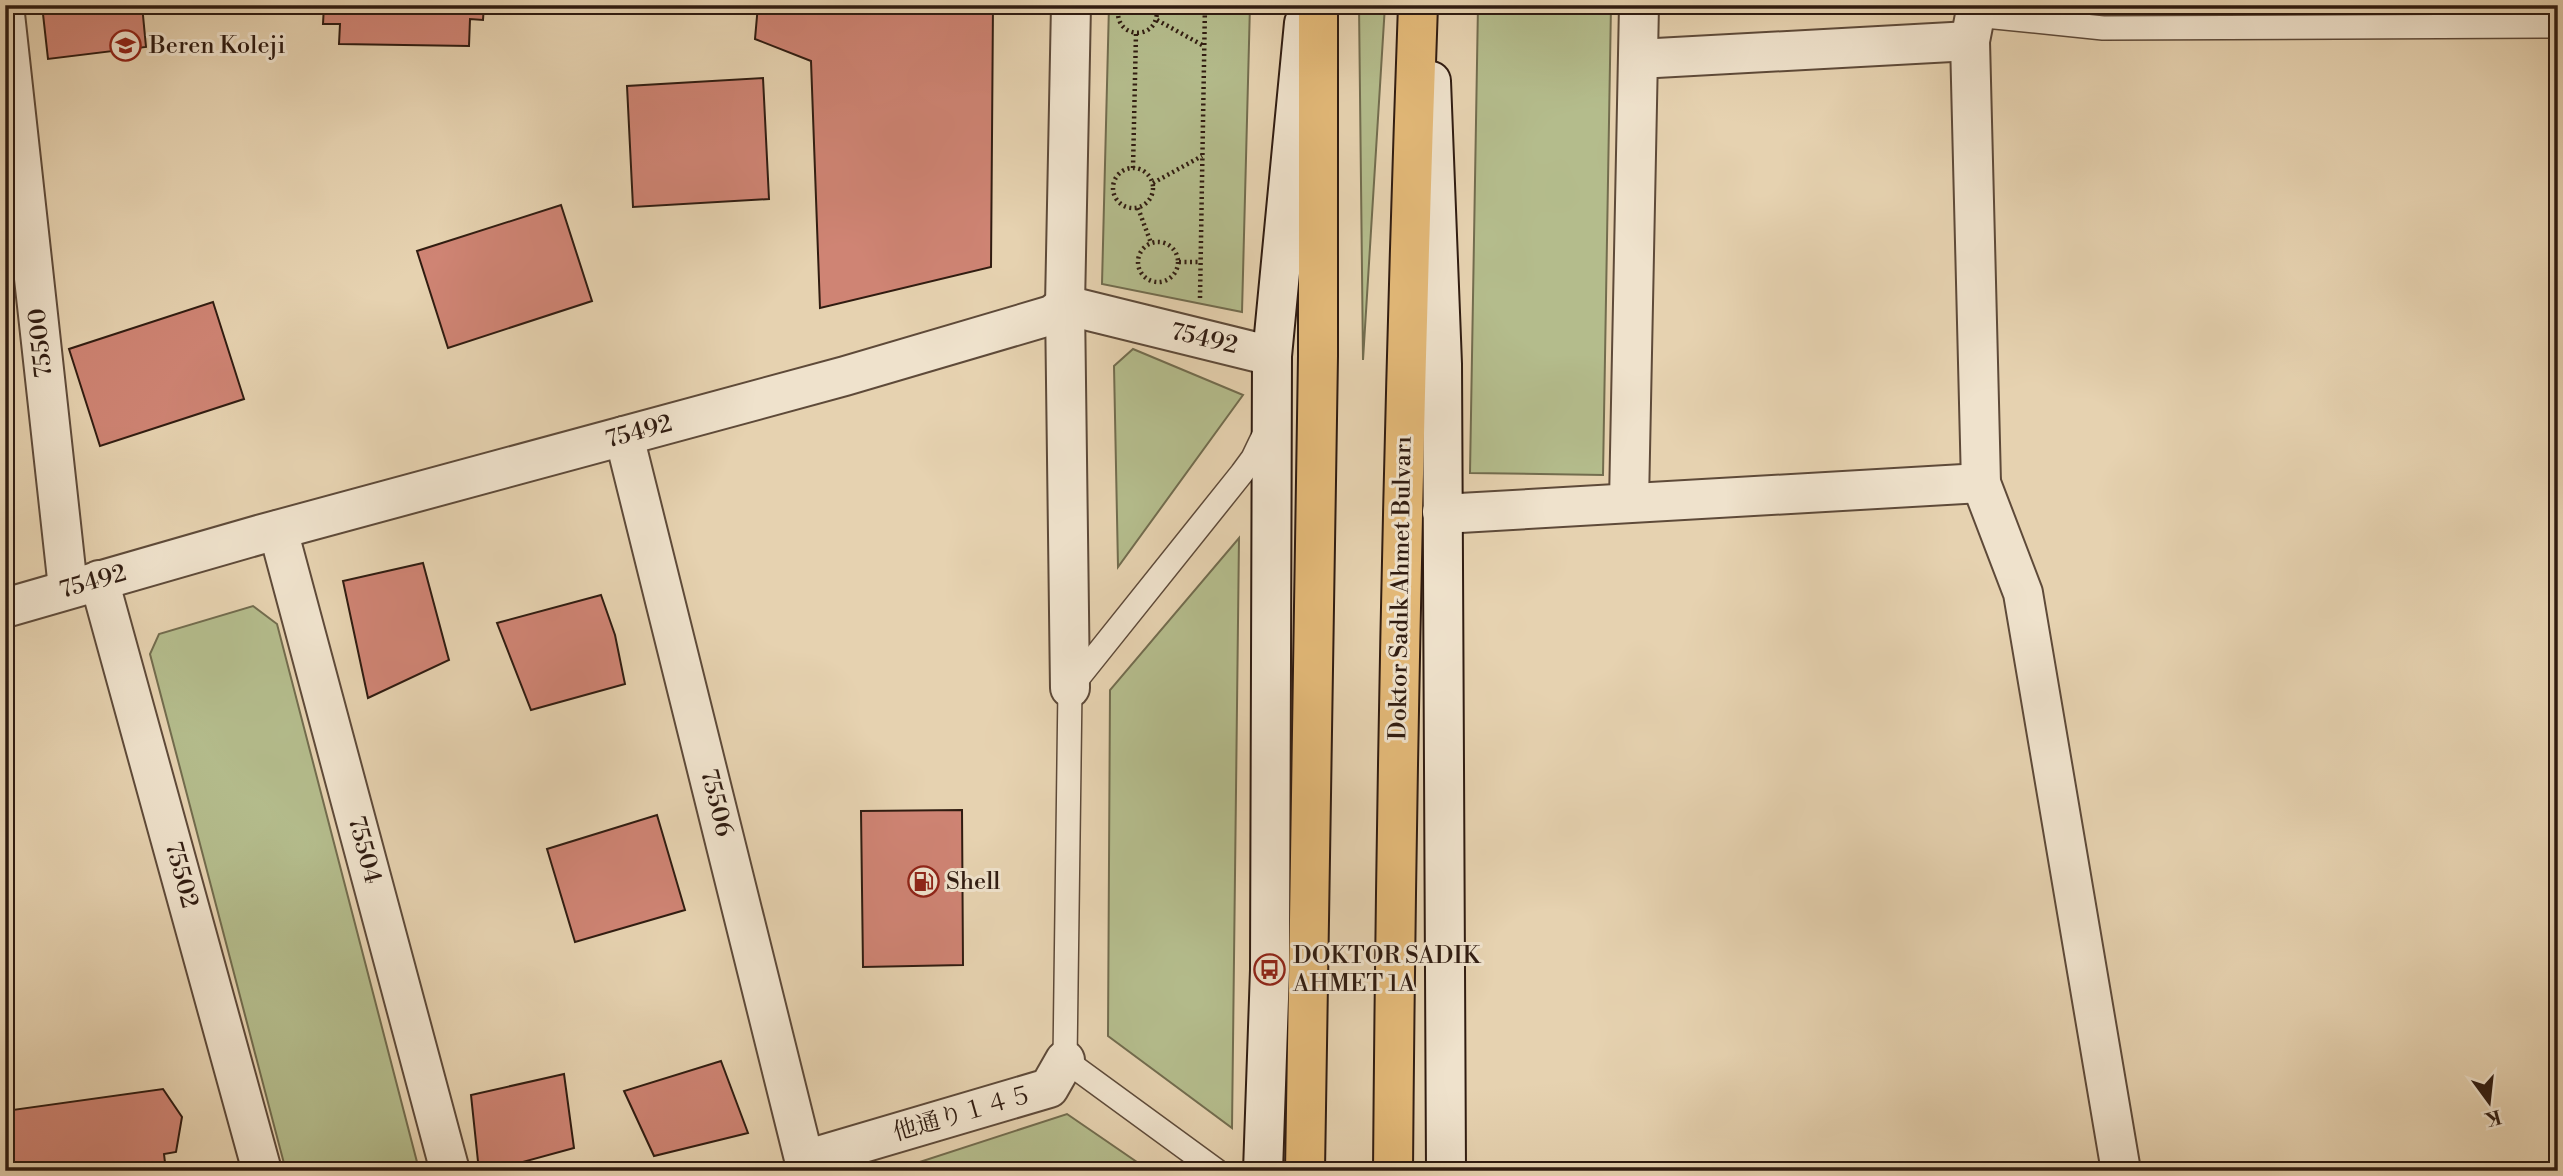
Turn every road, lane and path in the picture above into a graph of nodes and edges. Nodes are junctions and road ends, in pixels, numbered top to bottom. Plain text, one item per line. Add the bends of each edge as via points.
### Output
1 (1071, 5) edge
2 (1119, 5) edge
3 (1156, 5) edge
4 (1205, 5) edge
5 (1305, 5) edge
6 (1318, 5) edge
7 (1418, 5) edge
8 (1428, 5) edge
9 (1639, 5) edge
10 (5, 15) edge
11 (1157, 20) junction
12 (1974, 20) edge
13 (2558, 26) edge
14 (1136, 33) junction
15 (1204, 46) junction
16 (1638, 59) junction
17 (1202, 156) junction
18 (1133, 168) junction
19 (1153, 183) junction
20 (1138, 208) junction
21 (1151, 243) junction
22 (1179, 262) junction
23 (1201, 262) junction
24 (1200, 302) dead end
25 (1065, 305) junction
26 (1272, 356) junction
27 (1272, 418) junction
28 (624, 436) junction
29 (1981, 483) junction
30 (1629, 502) junction
31 (1442, 512) junction
32 (278, 530) junction
33 (84, 584) junction
34 (5, 608) edge
35 (1070, 688) junction
36 (1065, 1060) junction
37 (806, 1165) edge
38 (262, 1171) edge
39 (450, 1171) edge
40 (1216, 1171) edge
41 (1263, 1171) edge
42 (1305, 1171) edge
43 (1393, 1171) edge
44 (1447, 1171) edge
45 (2121, 1171) edge

1 - 25 street
2 - 14 path via 1120,23
3 - 11 path
4 - 15 path
5 - 26 street
6 - 42 main road via 1318,356
7 - 43 main road, Doktor Sadık Ahmet Bulvarı via 1405,364
8 - 31 street via 1442,364
9 - 16 street
10 - 33 street, 75500
11 - 14 path via 1149,30
11 - 15 path
12 - 13 lane via 2103,28
12 - 16 street
12 - 29 street
14 - 18 path
15 - 17 path
16 - 30 street
17 - 19 path
17 - 23 path
18 - 19 path via 1145,172
18 - 20 path via 1115,178 1112,191 1119,204
19 - 20 path via 1149,201
20 - 21 path
21 - 22 path via 1170,245
21 - 22 path via 1138,258 1145,277 1164,282
22 - 23 path
23 - 24 path
25 - 26 street, 75492
25 - 28 street, 75492 via 1052,315
25 - 35 street
26 - 27 street
27 - 35 lane via 1253,458
27 - 41 street via 1270,971
28 - 32 street, 75492
28 - 37 street, 75506
29 - 30 street
29 - 45 street via 2023,593
30 - 31 street
31 - 44 street
32 - 33 street, 75492
32 - 39 street, 75504
33 - 34 street, 75492
33 - 38 street, 75502
35 - 36 lane
36 - 37 street, 他通り１４５ via 1049,1088
36 - 40 lane

